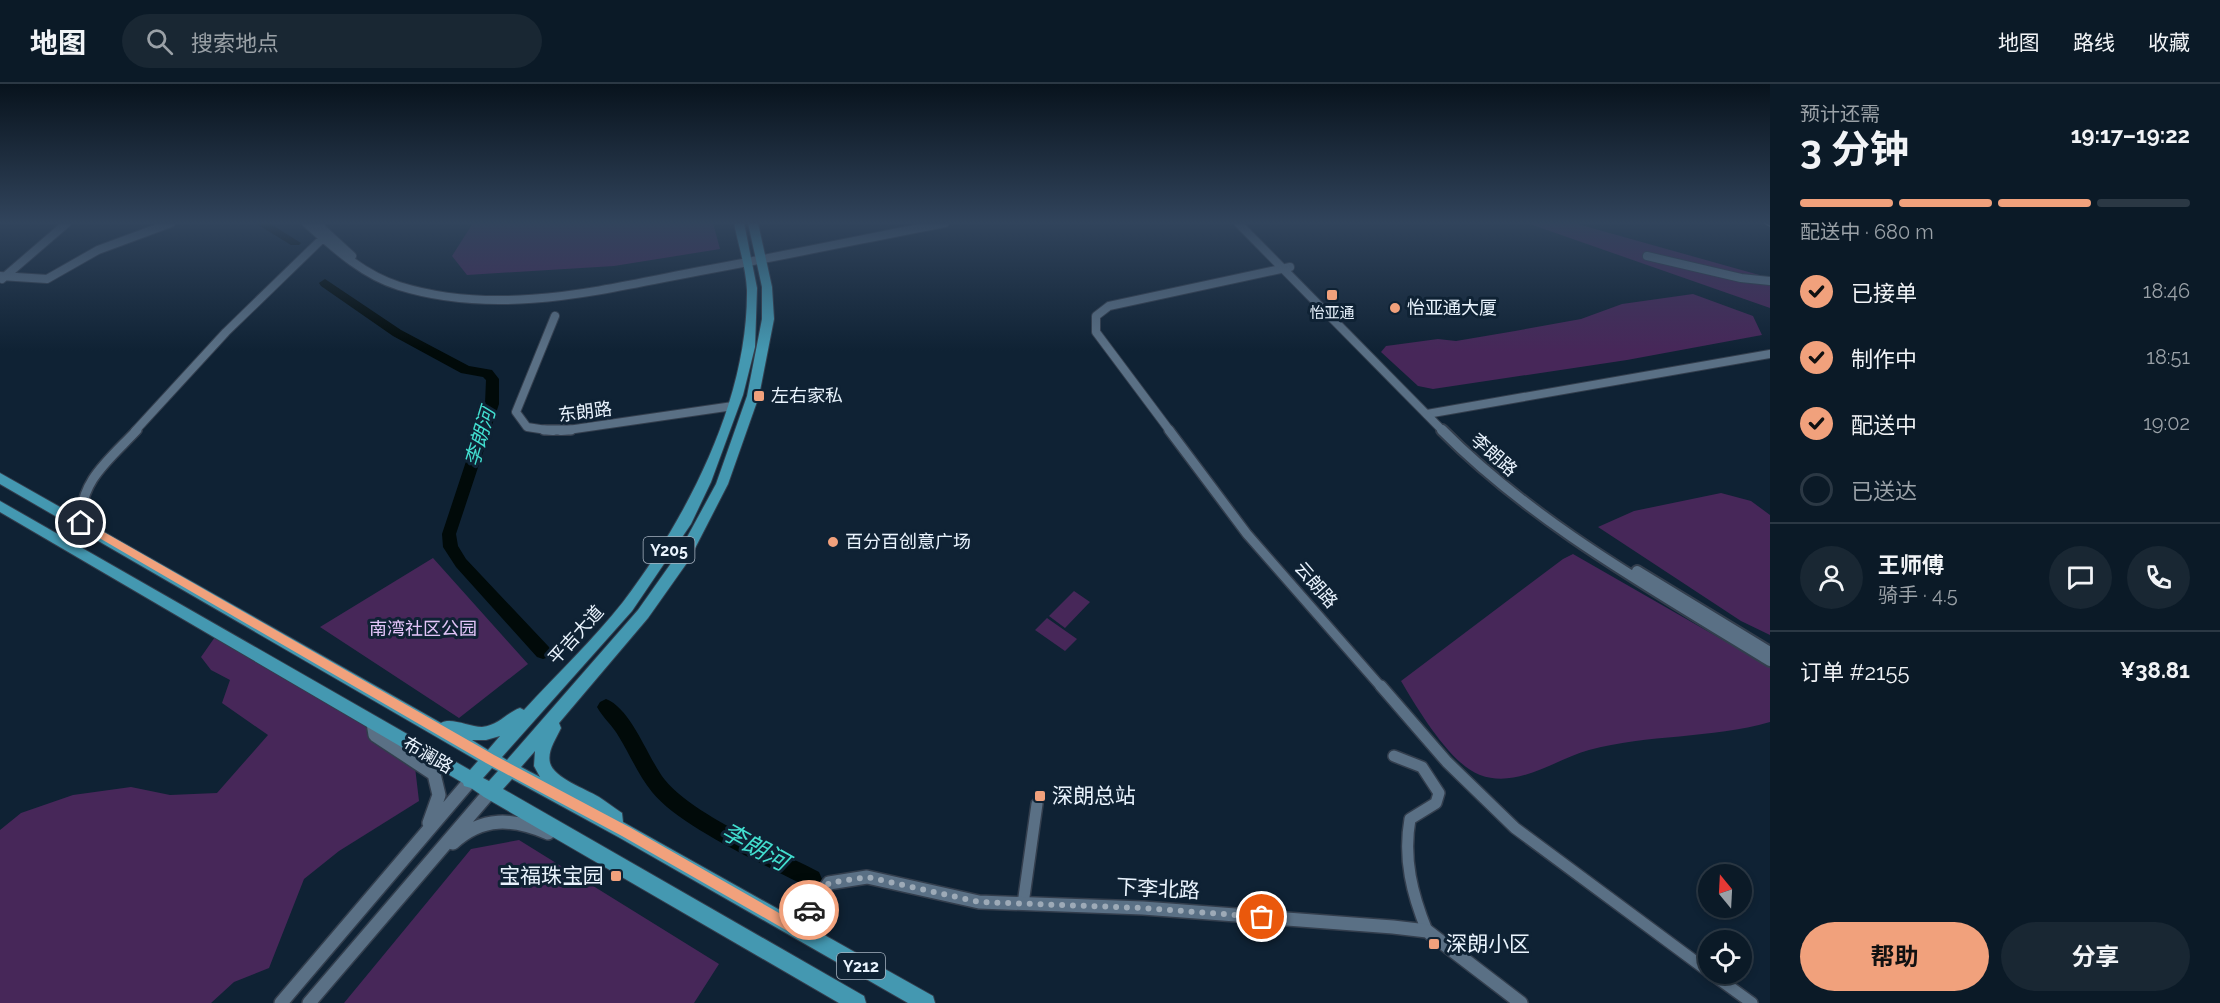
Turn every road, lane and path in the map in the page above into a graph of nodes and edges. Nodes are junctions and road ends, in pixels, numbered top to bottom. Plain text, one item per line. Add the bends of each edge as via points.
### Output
1 (16, 266) edge
2 (70, 266) edge
3 (294, 266) edge
4 (356, 266) edge
5 (717, 266) edge
6 (748, 266) edge
7 (763, 266) edge
8 (1687, 266) edge
9 (1286, 267) joint
10 (1, 278) edge
11 (1770, 281) edge
12 (555, 316) dead end
13 (1770, 354) edge
14 (733, 406) junction
15 (1431, 413) junction
16 (0, 478) edge
17 (0, 506) edge
18 (81, 523) junction
19 (1770, 652) edge
20 (1770, 661) edge
21 (573, 669) junction
22 (581, 686) junction
23 (419, 718) junction
24 (373, 723) junction
25 (1394, 756) dead end
26 (490, 759) junction
27 (510, 770) junction
28 (470, 781) junction
29 (490, 792) junction
30 (1037, 804) dead end
31 (626, 832) junction
32 (570, 836) junction
33 (405, 857) junction
34 (410, 885) junction
35 (1023, 904) junction
36 (795, 929) junction
37 (1427, 931) junction
38 (1698, 963) edge
39 (1726, 984) edge
40 (281, 1003) edge
41 (309, 1003) edge
42 (857, 1003) edge
43 (926, 1003) edge
44 (1521, 1003) edge
45 (1752, 1003) edge

1 - 10 street
2 - 10 street via 47,279
3 - 18 street via 226,332 87,483 80,505
4 - 5 street via 385,281 439,296 483,300 554,298
6 - 14 main road, 平吉大道 / Y205 via 753,319
7 - 22 main road, 平吉大道 / Y205 via 767,287 764,348 753,396 722,484 703,524 664,586
8 - 11 street via 1741,279
9 - 15 street, 李朗路
9 - 38 street, 云朗路 via 1109,306 1095,317 1096,332 1247,534 1447,762 1515,828
12 - 14 street, 东朗路 via 516,412 528,427 557,432
13 - 15 street
14 - 21 main road, 平吉大道 / Y205 via 705,482 668,551 627,607
15 - 19 street, 李朗路 via 1493,468 1594,544
15 - 20 street, 李朗路 via 1491,476 1547,519
16 - 18 main road, 布澜路
17 - 24 main road, 布澜路
18 - 23 main road, 布澜路
21 - 23 main road via 548,683 508,726 488,735 461,733
21 - 26 main road, 平吉大道 / Y205
22 - 27 main road, 平吉大道 / Y205
22 - 31 main road via 548,736 541,758 544,771 550,780 620,821
23 - 26 main road, 布澜路
24 - 28 main road, 布澜路
24 - 33 street via 375,735 437,779 439,795 432,818
25 - 37 street via 1427,769 1438,793 1436,803 1410,819 1407,831 1414,901
26 - 27 main road, 布澜路
26 - 28 main road, 平吉大道 / Y205
27 - 29 main road, 平吉大道 / Y205
27 - 31 main road, 布澜路
28 - 29 main road, 布澜路
28 - 33 street, 平吉大道
29 - 32 main road, 布澜路
29 - 34 street, 平吉大道
30 - 35 street
31 - 36 main road, 布澜路
32 - 34 street via 550,834 513,820 493,820 458,838
32 - 42 main road, 布澜路 / Y212
33 - 40 street, 平吉大道
34 - 41 street, 平吉大道
35 - 36 street, 下李北路 via 954,898 885,880 847,878 829,883
35 - 37 street, 下李北路 via 1143,908
36 - 43 main road, 布澜路 / Y212
37 - 44 street
39 - 45 street, 云朗路

